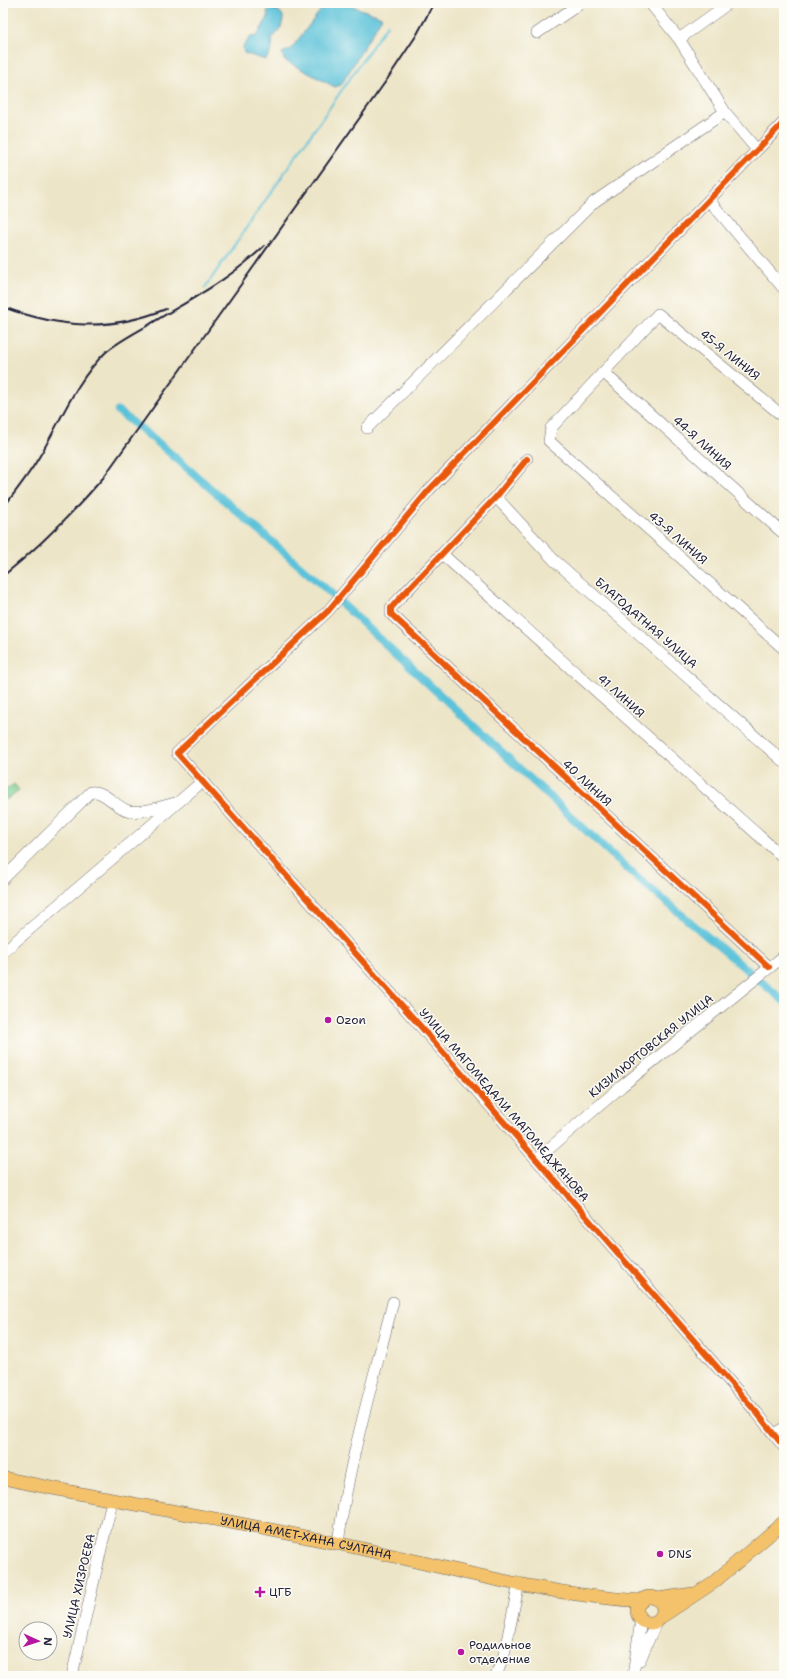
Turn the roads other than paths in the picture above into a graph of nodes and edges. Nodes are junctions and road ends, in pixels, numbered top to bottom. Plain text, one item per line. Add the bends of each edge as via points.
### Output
1 (581, 3) edge
2 (650, 3) edge
3 (729, 3) edge
4 (537, 33) dead end
5 (679, 39) junction
6 (726, 112) junction
7 (784, 122) edge
8 (757, 150) junction
9 (709, 200) junction
10 (784, 289) edge
11 (602, 372) junction
12 (784, 417) edge
13 (367, 428) dead end
14 (527, 459) dead end
15 (496, 497) junction
16 (784, 534) edge
17 (442, 554) junction
18 (784, 649) edge
19 (784, 762) edge
20 (203, 781) junction
21 (178, 802) junction
22 (784, 858) edge
23 (3, 879) edge
24 (3, 952) edge
25 (784, 956) edge
26 (765, 970) junction
27 (537, 1159) junction
28 (393, 1302) dead end
29 (784, 1428) edge
30 (774, 1434) junction
31 (784, 1447) edge
32 (3, 1478) edge
33 (112, 1501) junction
34 (784, 1522) edge
35 (338, 1544) junction
36 (519, 1583) junction
37 (694, 1594) junction
38 (609, 1599) junction
39 (656, 1599) junction
40 (642, 1601) junction
41 (639, 1617) junction
42 (659, 1620) junction
43 (634, 1674) edge
44 (72, 1676) edge
45 (496, 1676) edge

1 - 4 street
2 - 5 street
3 - 5 street
5 - 6 street
6 - 8 street
6 - 13 street via 594,202
7 - 8 street
8 - 9 street
9 - 10 street
9 - 20 street, УЛИЦА МАГОМЕДАЛИ МАГОМЕДЖАНОВA via 430,490 328,611 177,753
11 - 12 street, 45-Я ЛИНИЯ via 658,314
11 - 16 street, 44-Я ЛИНИЯ
11 - 18 street, 43-Я ЛИНИЯ via 550,428 549,441
14 - 15 street
15 - 17 street
15 - 19 street, БЛАГОДАТНАЯ УЛИЦА via 554,560
17 - 22 street, 41 ЛИНИЯ
17 - 26 street, 40 ЛИНИЯ via 391,608 390,614
20 - 21 street
20 - 27 street, УЛИЦА МАГОМЕДАЛИ МАГОМЕДЖАНОВA
21 - 23 street via 140,812 130,811 98,792 91,792
21 - 24 street
25 - 26 street, КИЗИЛЮРТОВСКАЯ УЛИЦА
26 - 27 street, КИЗИЛЮРТОВСКАЯ УЛИЦА
27 - 30 street, УЛИЦА МАГОМЕДАЛИ МАГОМЕДЖАНОВA
28 - 35 street via 362,1418
29 - 30 street
30 - 31 street, УЛИЦА МАГОМЕДАЛИ МАГОМЕДЖАНОВA
32 - 33 main road, УЛИЦА АМЕТ-ХАНА СУЛТАНА
33 - 35 main road, УЛИЦА АМЕТ-ХАНА СУЛТАНА
33 - 44 street, УЛИЦА ХИЗРОЕВА
34 - 37 main road via 718,1578
35 - 36 main road, УЛИЦА АМЕТ-ХАНА СУЛТАНА
36 - 38 main road, УЛИЦА АМЕТ-ХАНА СУЛТАНА
36 - 45 street via 504,1656
37 - 39 main road
37 - 42 main road
38 - 40 main road
38 - 41 main road
39 - 40 main road via 649,1597
39 - 42 main road via 663,1610
40 - 41 main road via 638,1607
41 - 42 main road via 645,1622
41 - 43 street
42 - 43 street

